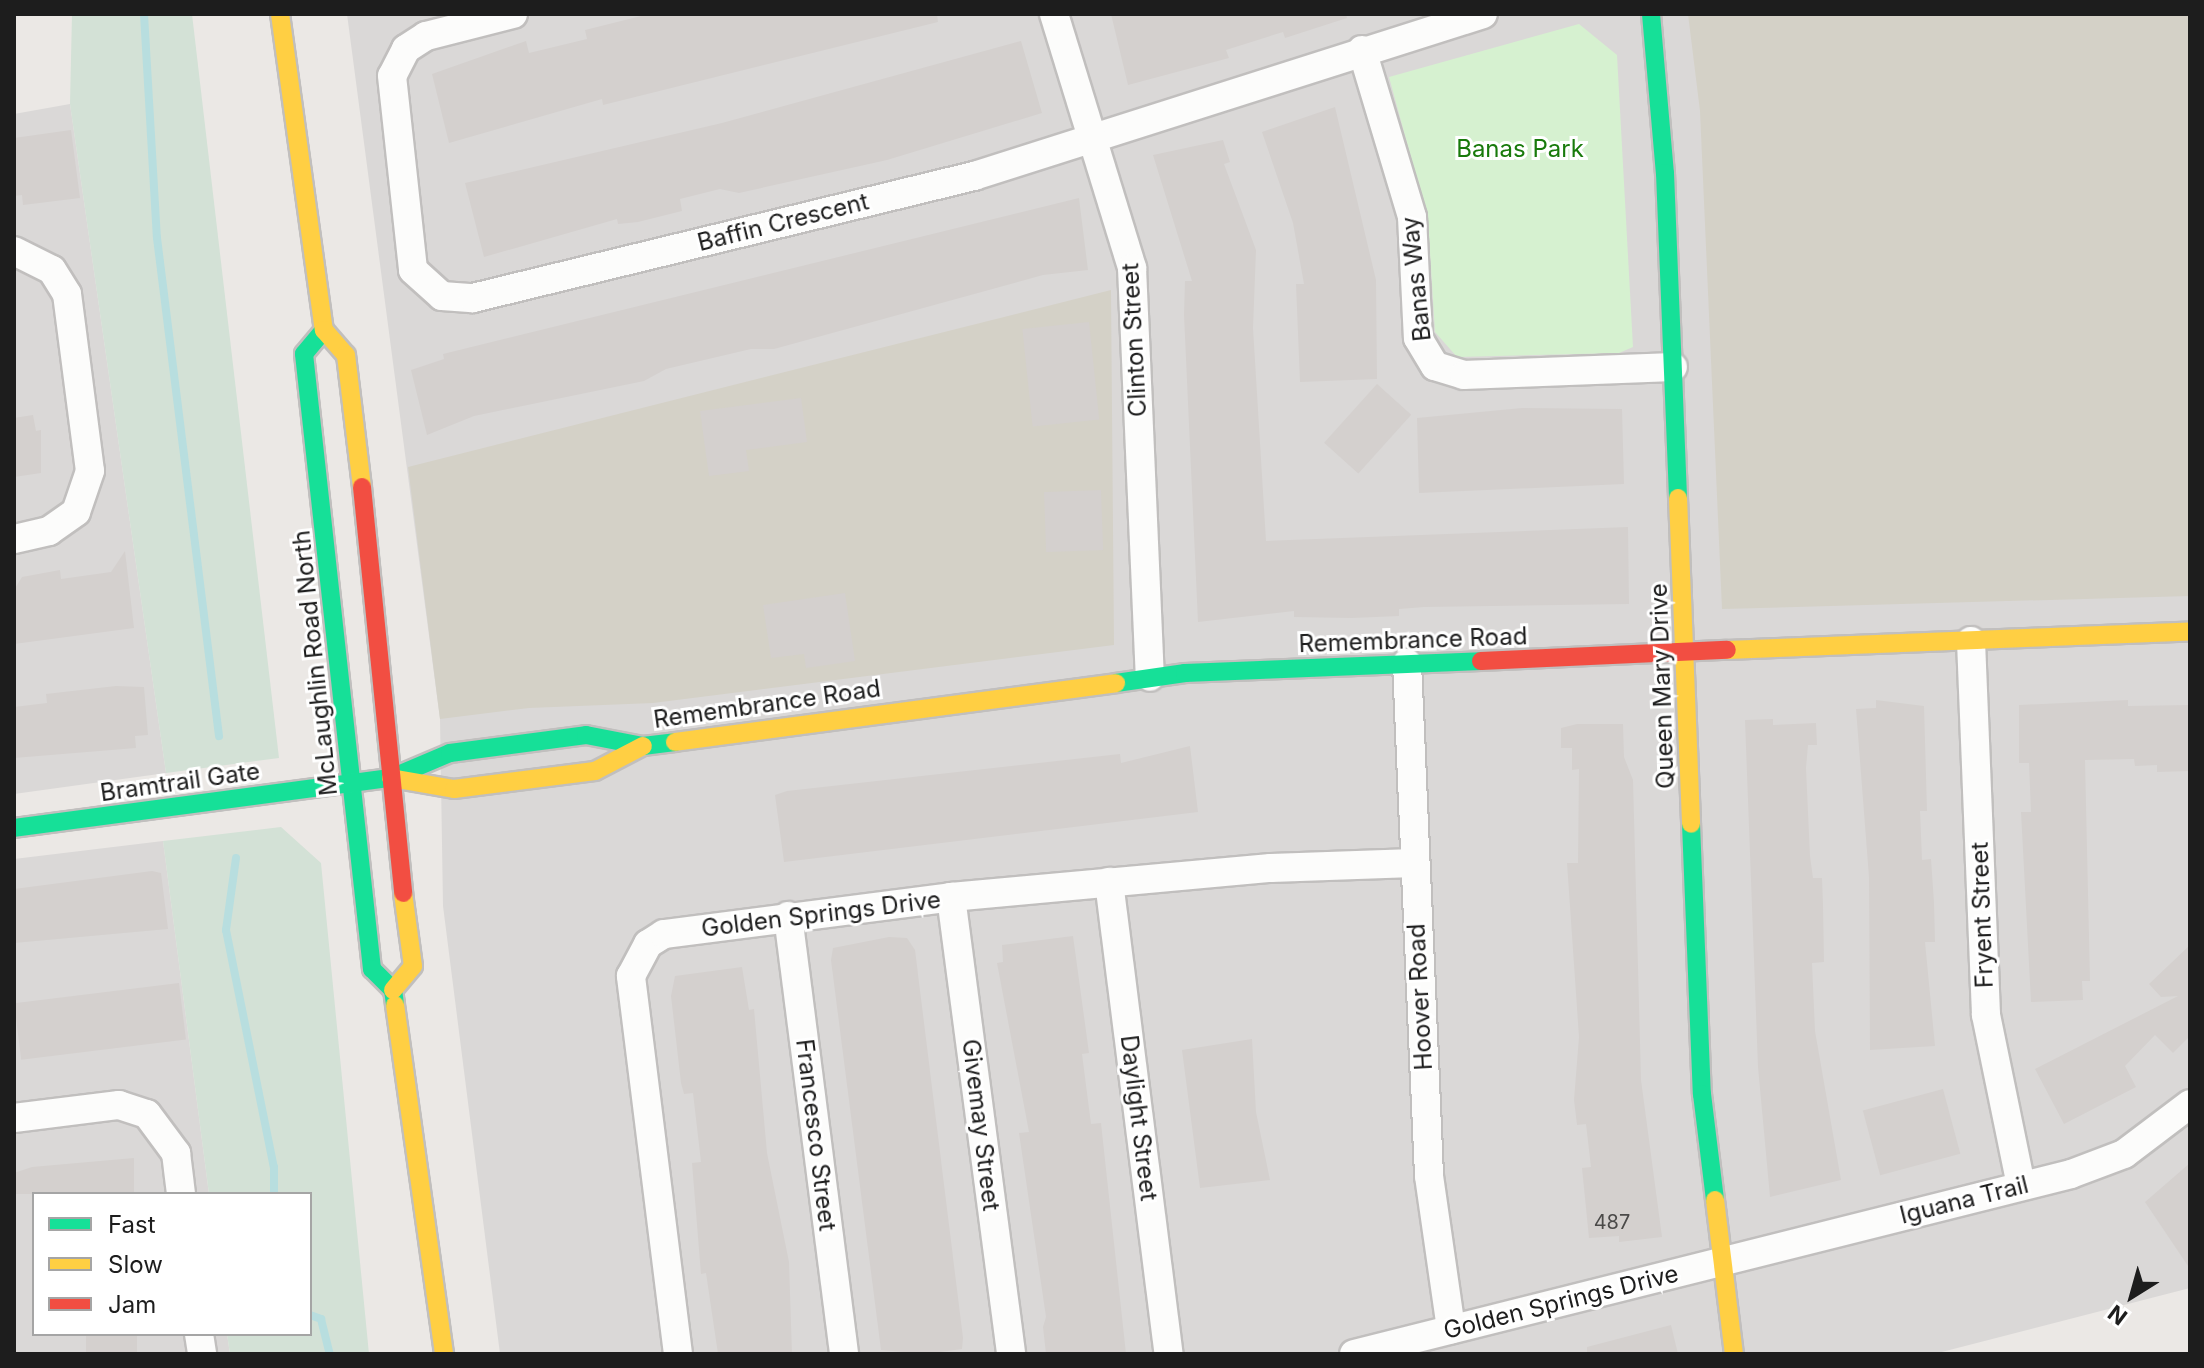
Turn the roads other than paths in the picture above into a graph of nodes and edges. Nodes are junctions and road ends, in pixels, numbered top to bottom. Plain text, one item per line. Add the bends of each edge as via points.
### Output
1 (280, 14) edge
2 (513, 14) edge
3 (1054, 14) edge
4 (1483, 14) edge
5 (1651, 14) edge
6 (1362, 50) junction
7 (1093, 138) junction
8 (14, 251) edge
9 (324, 330) junction
10 (1673, 367) junction
11 (14, 539) edge
12 (2190, 631) edge
13 (1971, 641) junction
14 (1685, 652) junction
15 (1407, 663) junction
16 (1150, 677) junction
17 (643, 746) junction
18 (391, 778) junction
19 (352, 783) junction
20 (14, 828) edge
21 (1414, 863) junction
22 (1109, 882) junction
23 (951, 897) junction
24 (788, 916) junction
25 (393, 990) junction
26 (2190, 1104) edge
27 (14, 1118) edge
28 (2021, 1185) junction
29 (181, 1192) edge
30 (1722, 1263) junction
31 (1451, 1329) junction
32 (444, 1354) edge
33 (678, 1354) edge
34 (844, 1354) edge
35 (1011, 1354) edge
36 (1169, 1354) edge
37 (1354, 1354) edge
38 (1734, 1354) edge

1 - 9 street
2 - 7 street, Baffin Crescent via 426,36 406,49 392,76 413,270 442,296 487,295 974,176
3 - 7 street, Clinton Street
4 - 6 street, Baffin Crescent
5 - 10 street, Queen Mary Drive via 1661,94
6 - 7 street, Baffin Crescent
6 - 10 street, Banas Way via 1412,217 1418,338 1435,366 1464,375
7 - 16 street, Clinton Street via 1132,268
8 - 11 street via 52,270 67,294 90,471 76,512 49,531
9 - 18 street via 346,355
9 - 19 street, McLaughlin Road North via 304,354
10 - 14 street, Queen Mary Drive
12 - 13 street, Remembrance Road
13 - 14 street, Remembrance Road
13 - 28 street, Fryent Street via 1986,1015
14 - 15 street, Remembrance Road
14 - 30 street, Queen Mary Drive via 1702,1094
15 - 16 street, Remembrance Road
15 - 21 street, Hoover Road
16 - 17 street, Remembrance Road
17 - 18 street, Remembrance Road via 586,735 450,753
17 - 18 street, Remembrance Road via 595,771 454,789
18 - 19 street, Bramtrail Gate
18 - 25 street via 413,966
19 - 20 street, Bramtrail Gate
19 - 25 street, McLaughlin Road North via 372,969
21 - 22 street, Golden Springs Drive
21 - 31 street, Hoover Road via 1429,1176
22 - 23 street, Golden Springs Drive
22 - 36 street, Daylight Street
23 - 24 street, Golden Springs Drive
23 - 35 street, Givemay Street
24 - 33 street, Golden Springs Drive via 664,934 636,957 631,976
24 - 34 street, Francesco Street
25 - 32 street, McLaughlin Road North
26 - 28 street, Iguana Trail via 2152,1137 2109,1162
27 - 29 street via 119,1105 147,1114 176,1153
28 - 30 street, Iguana Trail
30 - 31 street, Golden Springs Drive
30 - 38 street, Queen Mary Drive
31 - 37 street, Golden Springs Drive

